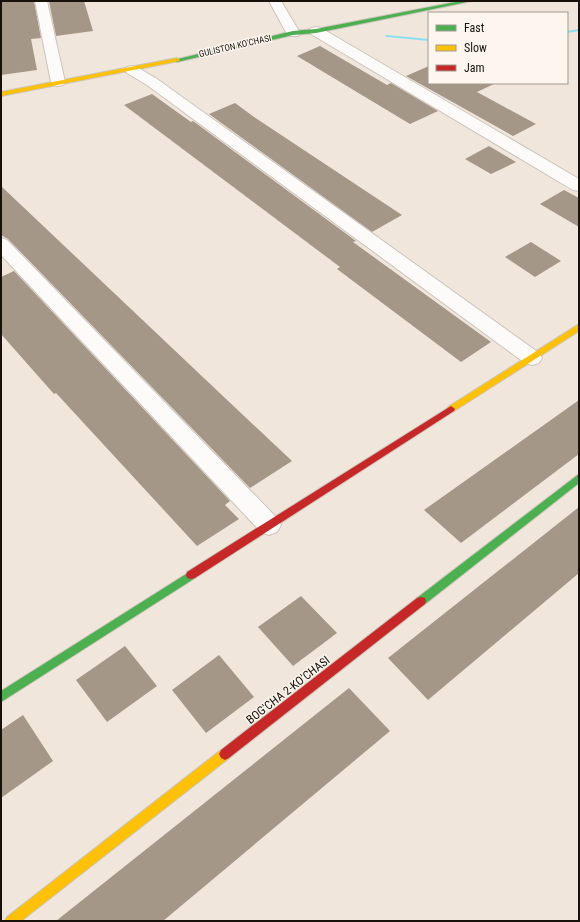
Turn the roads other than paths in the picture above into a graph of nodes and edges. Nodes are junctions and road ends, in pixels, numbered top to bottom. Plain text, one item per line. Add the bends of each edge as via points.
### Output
1 (41, 1) edge
2 (274, 1) edge
3 (469, 1) edge
4 (316, 31) junction
5 (293, 33) junction
6 (132, 70) junction
7 (58, 82) junction
8 (1, 94) edge
9 (579, 186) edge
10 (1, 244) edge
11 (579, 327) edge
12 (532, 358) junction
13 (579, 478) edge
14 (270, 525) junction
15 (1, 697) edge
16 (11, 921) edge

1 - 7 street
2 - 5 street
3 - 4 street, GULISTON KO'CHASI
4 - 5 street, GULISTON KO'CHASI
4 - 9 street
5 - 6 street, GULISTON KO'CHASI
6 - 7 street, GULISTON KO'CHASI
6 - 12 street
7 - 8 street, GULISTON KO'CHASI
10 - 14 street
11 - 12 street
12 - 14 street
13 - 16 street, BOG'CHA 2-KO'CHASI
14 - 15 street

